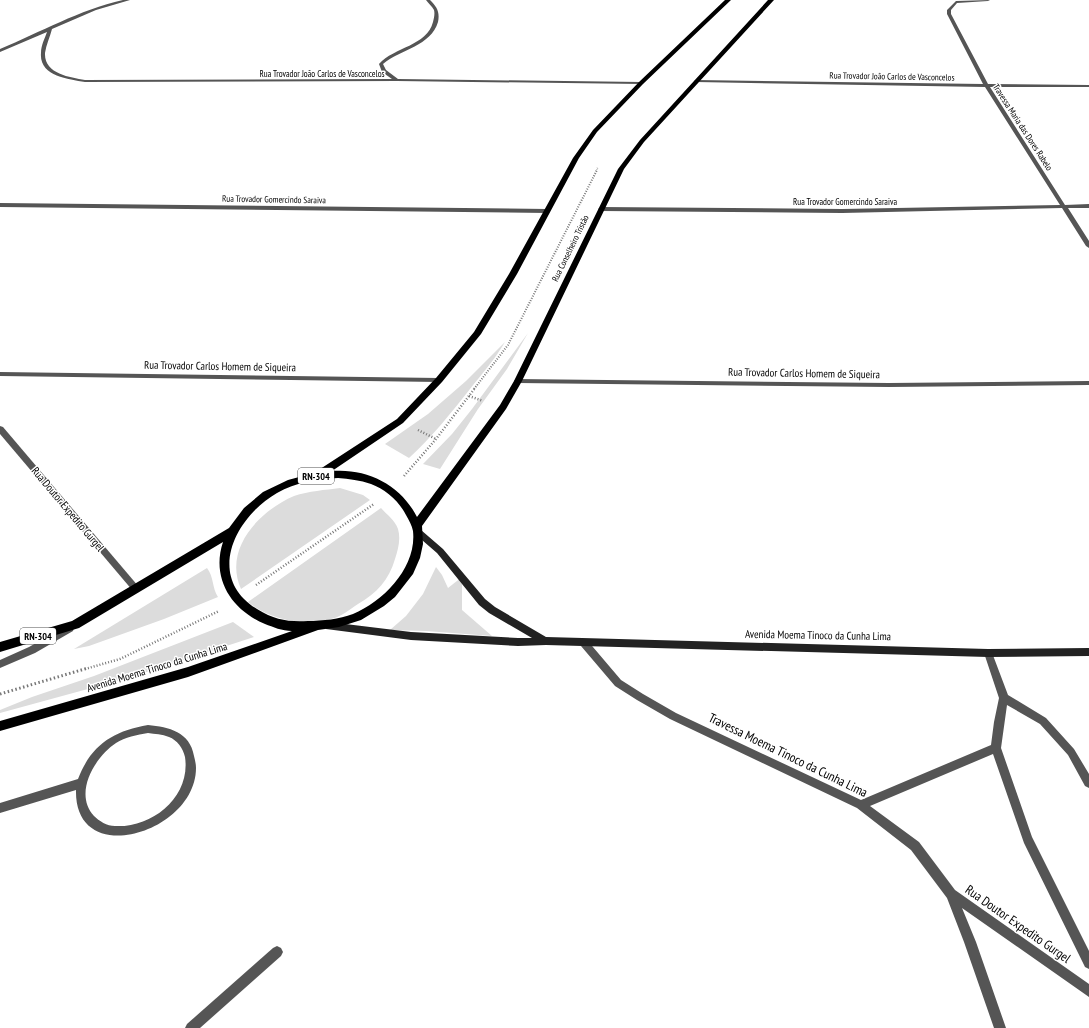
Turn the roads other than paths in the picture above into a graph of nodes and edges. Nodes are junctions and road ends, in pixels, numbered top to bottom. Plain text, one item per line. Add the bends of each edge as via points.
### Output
1 (128, 0) edge
2 (428, 0) edge
3 (728, 0) edge
4 (771, 0) edge
5 (988, 0) edge
6 (50, 28) junction
7 (0, 51) edge
8 (397, 80) junction
9 (696, 81) junction
10 (641, 83) junction
11 (986, 85) junction
12 (1089, 86) edge
13 (0, 206) edge
14 (1063, 206) junction
15 (1089, 206) edge
16 (601, 209) junction
17 (547, 211) junction
18 (1089, 246) edge
19 (0, 374) edge
20 (439, 380) junction
21 (518, 381) junction
22 (1089, 383) edge
23 (0, 429) edge
24 (317, 476) junction
25 (417, 529) junction
26 (232, 531) junction
27 (136, 589) junction
28 (76, 625) junction
29 (323, 626) junction
30 (546, 641) junction
31 (584, 643) junction
32 (0, 647) edge
33 (988, 652) junction
34 (1089, 652) edge
35 (0, 664) edge
36 (1004, 698) junction
37 (0, 726) edge
38 (996, 748) junction
39 (82, 783) junction
40 (1089, 783) edge
41 (861, 805) junction
42 (0, 808) edge
43 (951, 894) junction
44 (277, 952) dead end
45 (1089, 963) edge
46 (1089, 991) edge
47 (191, 1028) edge
48 (1000, 1028) edge

1 - 6 street via 105,5
2 - 8 street via 436,10 436,24 430,33 381,64 384,71
3 - 10 main road
4 - 9 main road, Rua Conselheiro Tristão
5 - 11 street, Travessa Maria das Dores Rabelo via 956,2 949,10
6 - 7 street
6 - 8 street, Rua Trovador João Carlos de Vasconcelos via 42,54 44,62 50,70 60,76 78,80
8 - 10 street, Rua Trovador João Carlos de Vasconcelos
9 - 11 street, Rua Trovador João Carlos de Vasconcelos
9 - 16 main road, Rua Conselheiro Tristão via 642,141 621,169
10 - 17 main road via 595,131 576,158
11 - 12 street, Rua Trovador João Carlos de Vasconcelos
11 - 14 street, Travessa Maria das Dores Rabelo
13 - 17 street, Rua Trovador Gomercindo Saraiva
14 - 15 street, Rua Trovador Gomercindo Saraiva
14 - 16 street, Rua Trovador Gomercindo Saraiva via 842,211
14 - 18 street, Travessa Maria das Dores Rabelo
16 - 21 main road, Rua Conselheiro Tristão
17 - 20 main road via 514,274 477,334
19 - 20 street, Rua Trovador Carlos Homem de Siqueira
20 - 24 main road via 400,421
21 - 22 street, Rua Trovador Carlos Homem de Siqueira via 889,385
21 - 25 main road, Rua Conselheiro Tristão via 503,407
23 - 27 street, Rua Doutor Expedito Gurgel
24 - 25 main road, RN-304 via 338,474 376,482 391,490 408,506
24 - 26 main road, RN-304 via 291,482 267,494 247,511
25 - 29 main road, RN-304 via 416,556 405,579 384,600 357,617
25 - 30 main road, Avenida Moema Tinoco da Cunha Lima / RN-304 via 482,602
26 - 27 main road, RN-304
26 - 29 main road, RN-304 via 224,554 225,578 236,598 258,616 286,626
27 - 28 main road, RN-304
28 - 32 main road, RN-304
28 - 35 street via 32,650
29 - 30 main road, Avenida Moema Tinoco da Cunha Lima / RN-304 via 411,636 518,642
29 - 37 main road, Avenida Moema Tinoco da Cunha Lima / RN-304 via 188,672
30 - 31 main road, Avenida Moema Tinoco da Cunha Lima / RN-304
31 - 33 main road, Avenida Moema Tinoco da Cunha Lima / RN-304
31 - 41 street, Travessa Moema Tinoco da Cunha Lima via 618,683 640,697 673,716
33 - 34 main road, Avenida Moema Tinoco da Cunha Lima / RN-304
33 - 36 street
36 - 38 street, Rua Doutor Expedito Gurgel
36 - 40 street via 1043,721 1071,752
38 - 41 street
38 - 45 street, Rua Doutor Expedito Gurgel via 1028,839
39 - 39 street via 81,800 86,816 99,826 115,831 136,830 155,822 172,809 184,793 191,777 192,760 187,747 177,736 164,730 131,732 114,740 99,752 88,767
39 - 42 street
41 - 43 street, Travessa Moema Tinoco da Cunha Lima via 915,846
43 - 46 street, Rua Doutor Expedito Gurgel
43 - 48 street, Travessa Moema Tinoco da Cunha Lima
44 - 47 street

